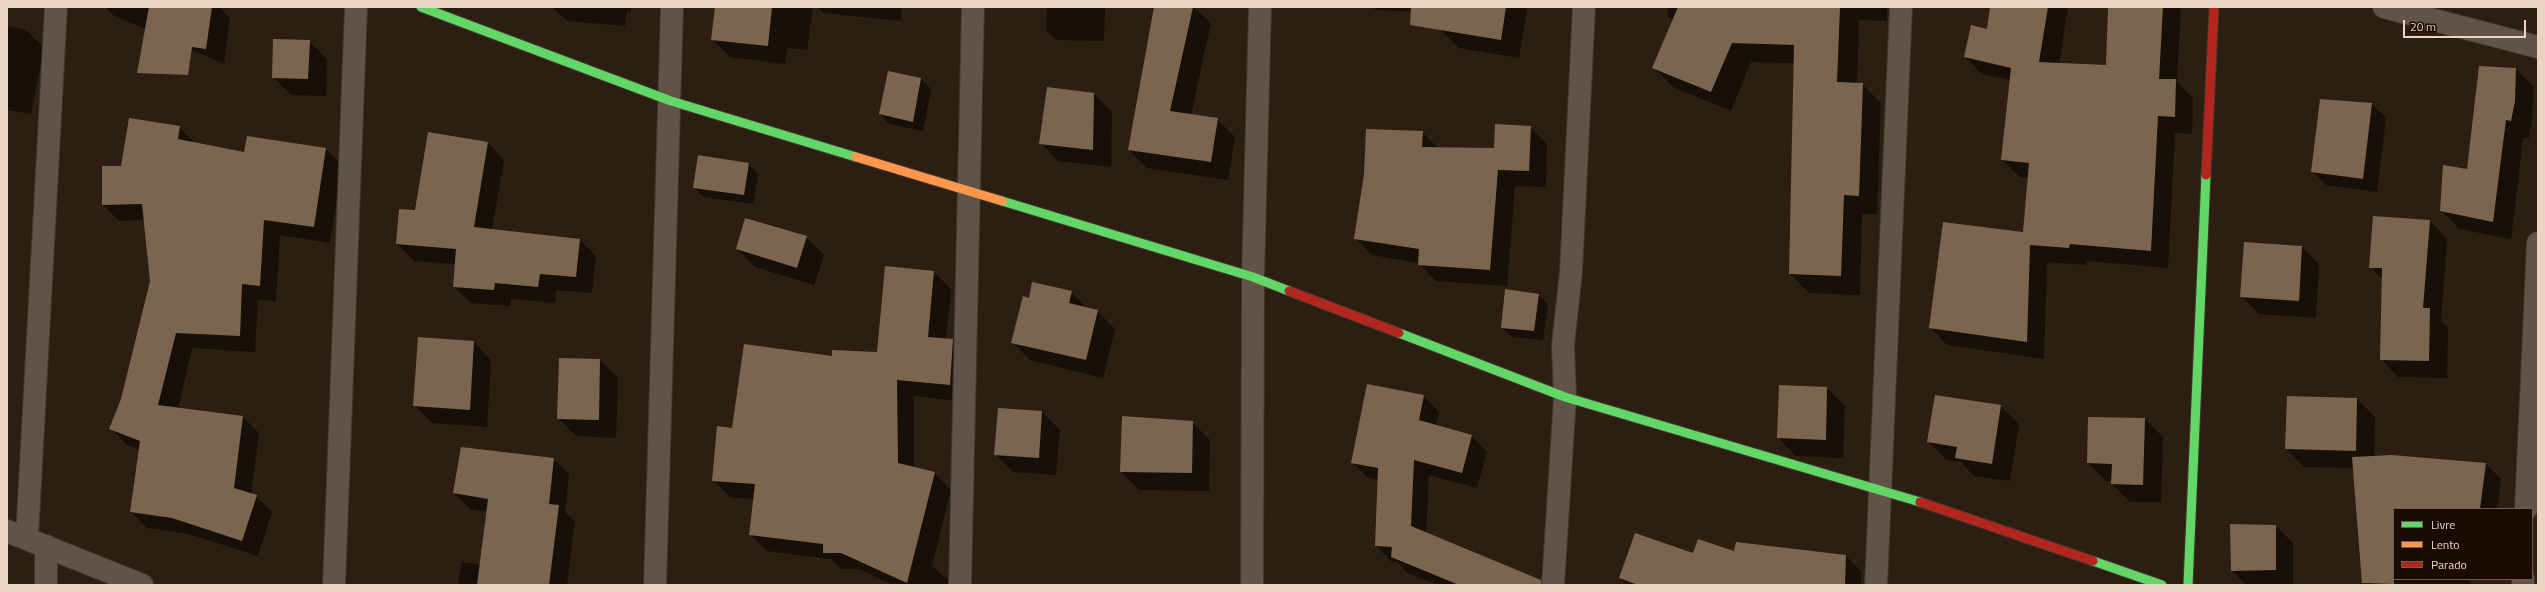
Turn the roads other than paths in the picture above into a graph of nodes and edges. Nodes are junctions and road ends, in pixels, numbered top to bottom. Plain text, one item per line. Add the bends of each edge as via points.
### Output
1 (56, 7) edge
2 (356, 7) edge
3 (421, 7) edge
4 (672, 7) edge
5 (973, 7) edge
6 (1260, 7) edge
7 (1584, 7) edge
8 (1901, 7) edge
9 (2214, 7) edge
10 (2384, 7) edge
11 (2538, 47) edge
12 (671, 101) junction
13 (968, 192) junction
14 (2538, 243) edge
15 (1253, 277) junction
16 (1565, 396) junction
17 (1880, 489) junction
18 (2526, 508) edge
19 (17, 534) edge
20 (46, 546) junction
21 (46, 585) edge
22 (142, 585) edge
23 (334, 585) edge
24 (655, 585) edge
25 (960, 585) edge
26 (1252, 585) edge
27 (1553, 585) edge
28 (1876, 585) edge
29 (2162, 585) edge
30 (2188, 585) edge

1 - 19 street
2 - 23 street
3 - 12 street
4 - 12 street
5 - 13 street
6 - 15 street
7 - 16 street via 1570,272 1562,344
8 - 17 street
9 - 30 street
10 - 11 street
12 - 13 street
12 - 24 street
13 - 15 street
13 - 25 street
14 - 18 street
15 - 16 street
15 - 26 street
16 - 17 street
16 - 27 street
17 - 28 street
17 - 29 street
19 - 20 street
20 - 21 street
20 - 22 street

